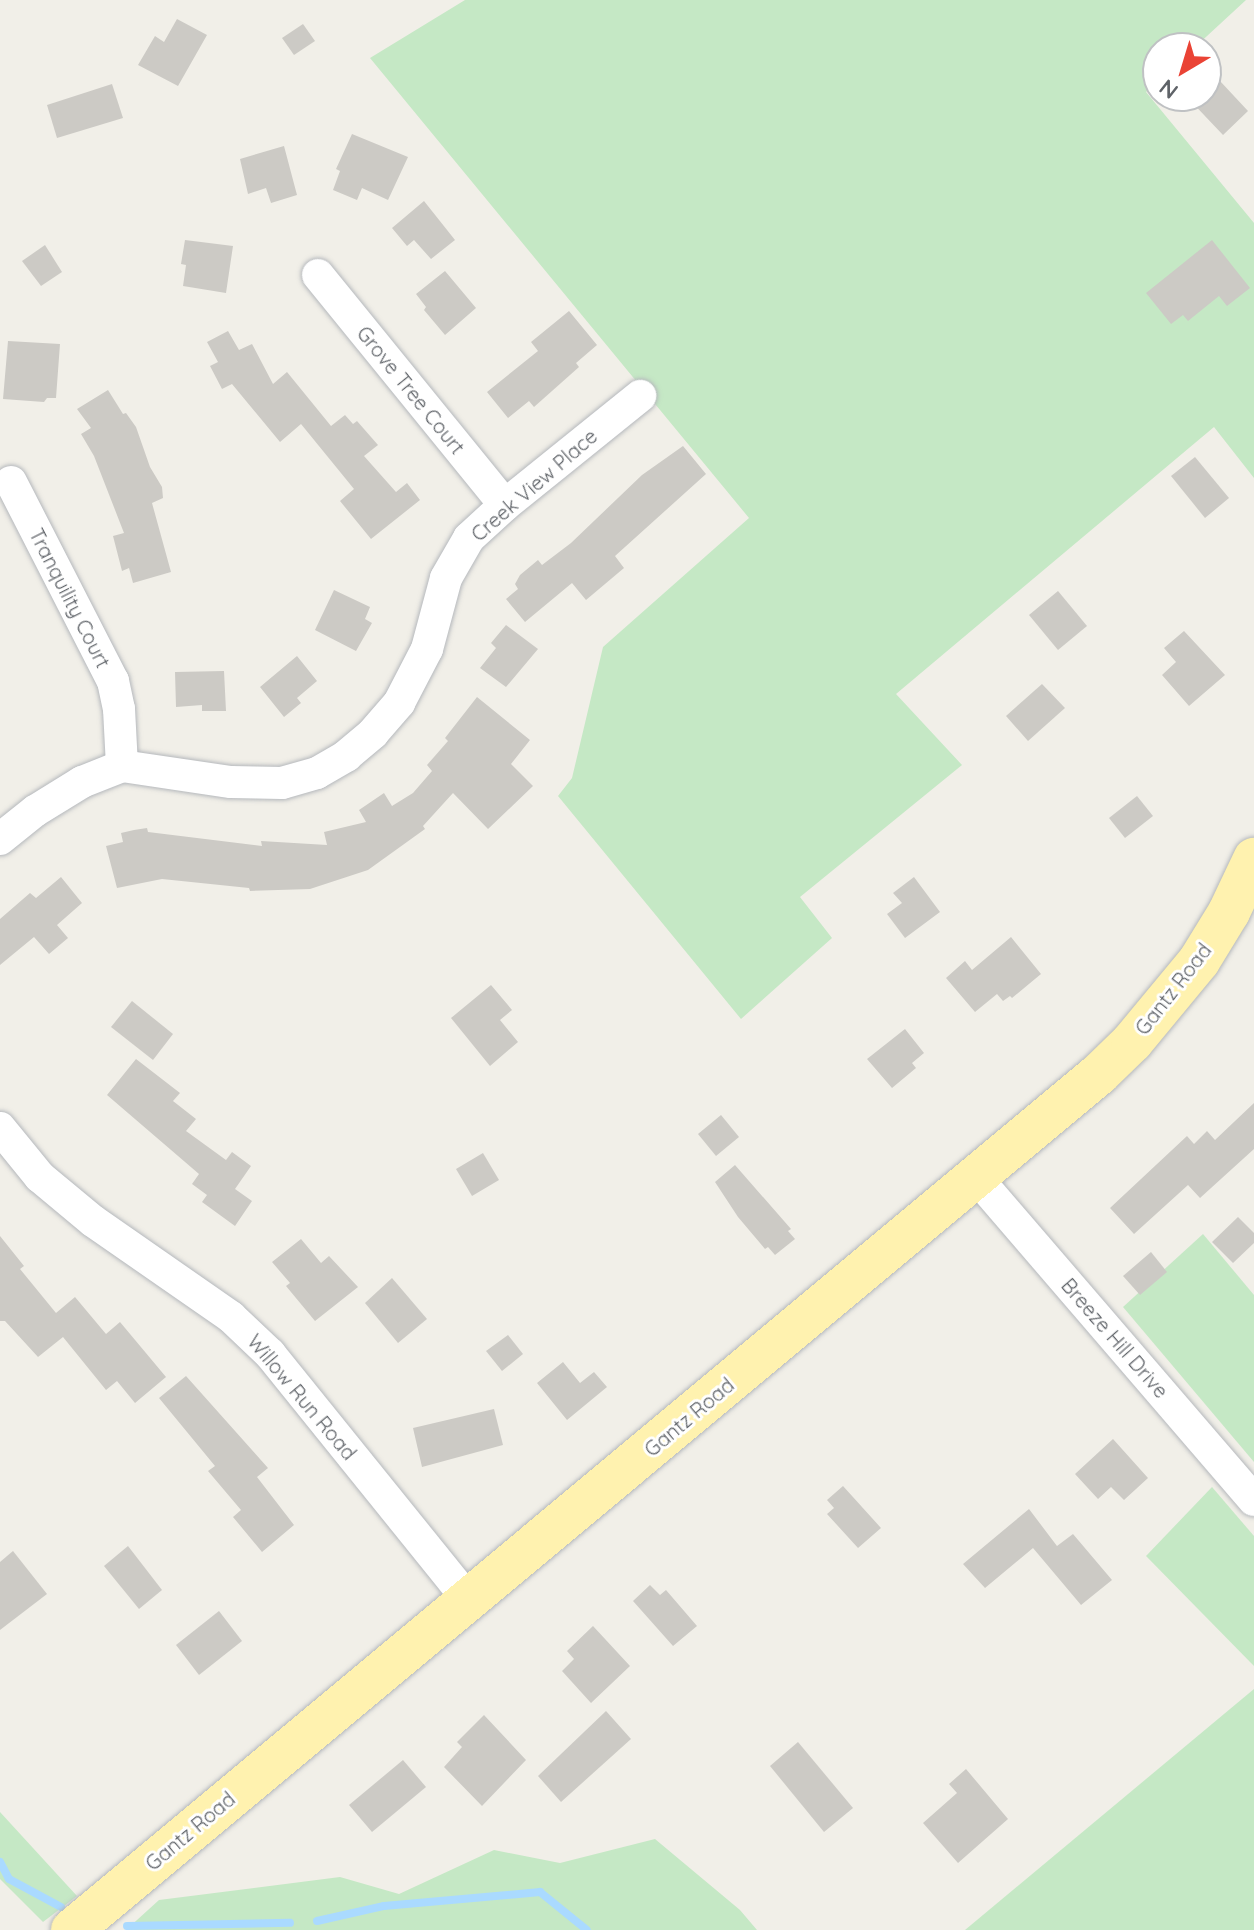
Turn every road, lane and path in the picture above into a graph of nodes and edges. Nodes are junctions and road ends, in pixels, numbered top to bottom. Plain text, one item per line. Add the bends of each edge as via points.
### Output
1 (318, 275) dead end
2 (640, 396) dead end
3 (11, 482) dead end
4 (505, 505) junction
5 (122, 766) junction
6 (0, 839) edge
7 (1254, 859) edge
8 (0, 1128) edge
9 (976, 1177) junction
10 (1254, 1500) edge
11 (469, 1601) junction
12 (72, 1930) edge

1 - 4 street, Grove Tree Court
2 - 4 street, Creek View Place
3 - 5 street, Tranquility Court via 113,681
4 - 5 street, Creek View Place via 469,538 446,578 427,649 399,703 346,756 317,773 282,783 231,782
5 - 6 street via 82,782
7 - 9 main road, Gantz Road via 1199,961 1153,1018 1098,1075
8 - 11 street, Willow Run Road via 40,1177 93,1221 231,1317 270,1354
9 - 10 street, Breeze Hill Drive
9 - 11 main road, Gantz Road
11 - 12 main road, Gantz Road

